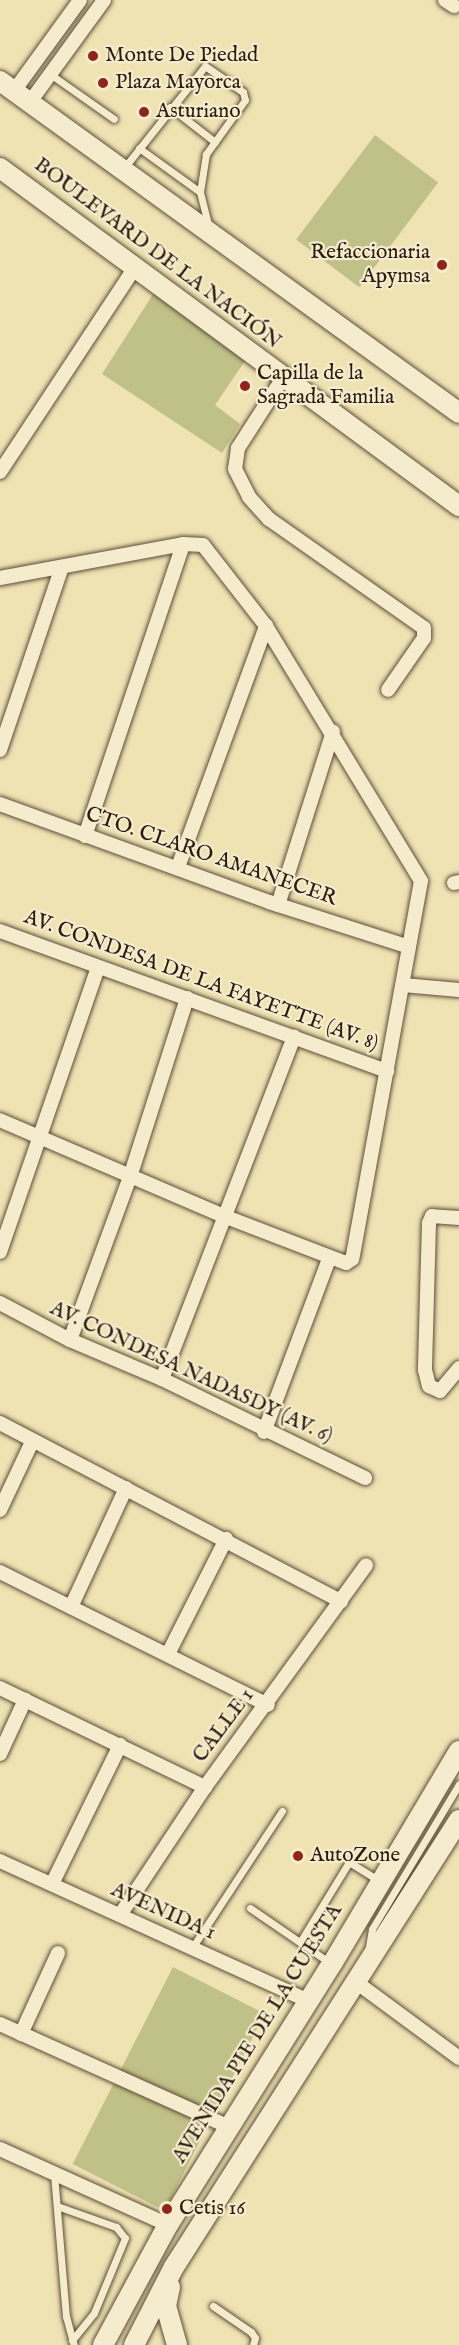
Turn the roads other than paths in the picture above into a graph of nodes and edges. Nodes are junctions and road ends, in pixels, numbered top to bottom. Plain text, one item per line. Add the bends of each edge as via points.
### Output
1 (80, 0) edge
2 (104, 0) edge
3 (50, 74) junction
4 (15, 91) edge
5 (170, 106) junction
6 (114, 119) dead end
7 (215, 142) junction
8 (139, 148) junction
9 (0, 168) edge
10 (123, 169) junction
11 (200, 192) junction
12 (213, 234) junction
13 (136, 266) junction
14 (283, 378) junction
15 (459, 413) edge
16 (0, 472) edge
17 (459, 506) edge
18 (183, 543) junction
19 (62, 567) junction
20 (0, 578) edge
21 (266, 626) junction
22 (388, 690) dead end
23 (333, 732) junction
24 (0, 750) edge
25 (0, 804) edge
26 (85, 836) junction
27 (178, 867) junction
28 (278, 905) junction
29 (0, 932) edge
30 (409, 947) junction
31 (98, 967) junction
32 (404, 985) junction
33 (459, 990) edge
34 (187, 998) junction
35 (294, 1037) junction
36 (387, 1071) junction
37 (0, 1120) edge
38 (40, 1139) junction
39 (130, 1177) junction
40 (226, 1217) junction
41 (459, 1218) edge
42 (0, 1252) edge
43 (329, 1259) junction
44 (0, 1303) edge
45 (70, 1341) junction
46 (459, 1368) edge
47 (162, 1379) junction
48 (0, 1423) edge
49 (264, 1432) junction
50 (33, 1440) junction
51 (365, 1479) dead end
52 (126, 1488) junction
53 (0, 1510) edge
54 (225, 1539) junction
55 (366, 1565) dead end
56 (0, 1572) edge
57 (341, 1601) junction
58 (71, 1607) junction
59 (168, 1654) junction
60 (0, 1688) edge
61 (25, 1700) junction
62 (268, 1705) junction
63 (120, 1745) junction
64 (459, 1751) edge
65 (0, 1754) edge
66 (459, 1784) edge
67 (205, 1787) junction
68 (282, 1811) dead end
69 (459, 1820) edge
70 (0, 1861) edge
71 (381, 1882) junction
72 (52, 1884) junction
73 (250, 1908) dead end
74 (120, 1916) junction
75 (300, 1942) junction
76 (192, 1948) junction
77 (58, 1953) dead end
78 (332, 1964) junction
79 (360, 1975) junction
80 (308, 2001) junction
81 (0, 2024) edge
82 (21, 2034) junction
83 (459, 2058) edge
84 (229, 2127) junction
85 (0, 2149) edge
86 (54, 2174) junction
87 (57, 2206) junction
88 (168, 2225) junction
89 (174, 2266) junction
90 (213, 2306) dead end
91 (116, 2317) junction
92 (73, 2342) edge
93 (141, 2342) edge
94 (103, 2345) edge
95 (177, 2345) edge
96 (253, 2345) edge

1 - 4 street
2 - 3 street
3 - 4 street
3 - 6 lane
4 - 10 main road
5 - 7 lane
5 - 7 lane via 205,66 243,92 241,109
5 - 8 lane
7 - 11 lane via 206,154
8 - 10 lane
8 - 11 lane
9 - 13 main road, BOULEVARD DE LA NACIÓN
10 - 12 main road
11 - 12 lane via 202,213
12 - 15 main road
13 - 14 main road, BOULEVARD DE LA NACIÓN
13 - 16 street
14 - 17 main road, BOULEVARD DE LA NACIÓN
14 - 22 street via 238,448 235,469 249,497 269,519 424,628 424,639
18 - 19 street
18 - 21 street via 203,544 216,557
18 - 26 street
19 - 20 street
19 - 24 street
21 - 23 street
21 - 27 street
23 - 28 street
23 - 30 street via 421,881
25 - 26 street, CTO. CLARO AMANECER
26 - 27 street, CTO. CLARO AMANECER
27 - 28 street, CTO. CLARO AMANECER
28 - 30 street, CTO. CLARO AMANECER
29 - 31 street, AV. CONDESA DE LA FAYETTE (AV. 8)
30 - 32 street
31 - 34 street, AV. CONDESA DE LA FAYETTE (AV. 8)
31 - 38 street
32 - 33 street
32 - 36 street
34 - 35 street, AV. CONDESA DE LA FAYETTE (AV. 8)
34 - 39 street
35 - 36 street, AV. CONDESA DE LA FAYETTE (AV. 8)
35 - 40 street
36 - 43 street via 352,1259 346,1263
37 - 38 street
38 - 39 street
38 - 42 street
39 - 40 street
39 - 45 street
40 - 43 street
40 - 47 street
41 - 46 street via 432,1216 429,1224 425,1370 429,1386 440,1391
43 - 49 street
44 - 45 street, AV. CONDESA NADASDY (AV. 6)
45 - 47 street, AV. CONDESA NADASDY (AV. 6)
47 - 49 street, AV. CONDESA NADASDY (AV. 6)
48 - 50 street
49 - 51 street, AV. CONDESA NADASDY (AV. 6)
50 - 52 street
50 - 53 street
52 - 54 street
52 - 58 street
54 - 57 street
54 - 59 street
55 - 57 street, CALLE 1
56 - 58 street
57 - 62 street, CALLE 1
58 - 59 street
59 - 62 street
60 - 61 street
61 - 63 street
61 - 65 street
62 - 67 street, CALLE 1
63 - 67 street
63 - 72 street
64 - 71 main road, AVENIDA PIE DE LA CUESTA
66 - 79 lane via 372,1929
67 - 74 street, CALLE 1
68 - 76 lane
69 - 79 main road
70 - 72 street, AVENIDA 1
71 - 75 lane via 349,1862
71 - 78 main road, AVENIDA PIE DE LA CUESTA
72 - 74 street, AVENIDA 1
73 - 75 lane
74 - 76 street, AVENIDA 1
75 - 78 lane
76 - 80 street, AVENIDA 1
77 - 82 street
78 - 80 main road, AVENIDA PIE DE LA CUESTA
79 - 83 street
79 - 89 main road
80 - 84 main road, AVENIDA PIE DE LA CUESTA
81 - 82 street
82 - 84 street
84 - 88 main road, AVENIDA PIE DE LA CUESTA
85 - 86 street
86 - 87 lane
86 - 88 street
87 - 92 lane
87 - 92 lane via 116,2227 125,2238 94,2313
88 - 91 main road, AVENIDA PIE DE LA CUESTA
89 - 93 main road
89 - 95 main road via 166,2306
90 - 96 lane via 251,2332 255,2338
91 - 93 main road
91 - 94 main road, AVENIDA PIE DE LA CUESTA

